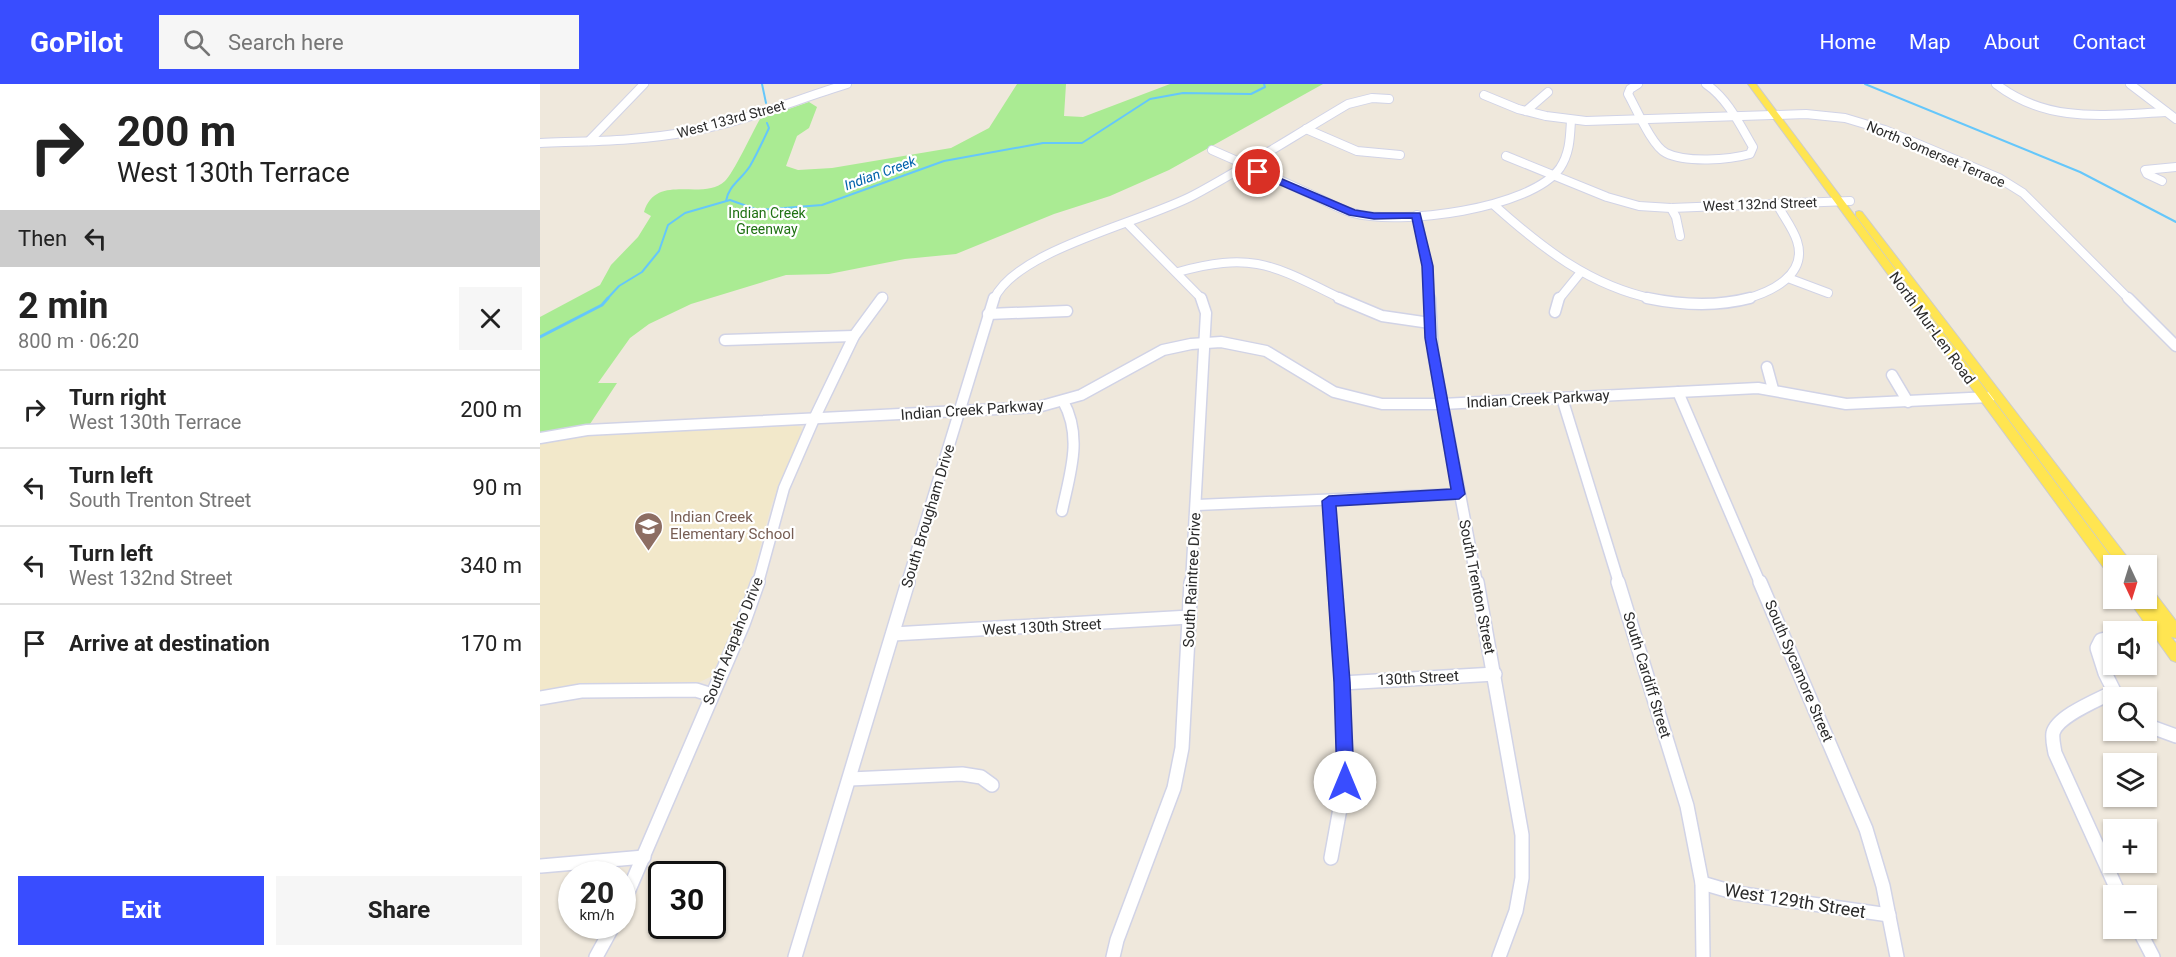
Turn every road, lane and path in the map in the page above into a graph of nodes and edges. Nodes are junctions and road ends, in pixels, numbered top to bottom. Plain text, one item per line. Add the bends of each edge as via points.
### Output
1 (644, 84) edge
2 (847, 84) edge
3 (1638, 84) edge
4 (1706, 84) edge
5 (1752, 84) edge
6 (1761, 84) edge
7 (1996, 84) edge
8 (2130, 84) edge
9 (1548, 92) dead end
10 (1484, 95) dead end
11 (1389, 99) dead end
12 (1526, 111) junction
13 (2166, 111) junction
14 (1780, 115) junction
15 (1733, 117) junction
16 (2176, 119) edge
17 (1571, 120) junction
18 (1642, 120) junction
19 (1306, 129) junction
20 (589, 141) junction
21 (540, 143) edge
22 (1212, 150) dead end
23 (1400, 155) dead end
24 (1506, 156) dead end
25 (1245, 165) junction
26 (2176, 167) edge
27 (1552, 175) junction
28 (2162, 181) dead end
29 (1844, 201) junction
30 (1777, 204) junction
31 (1494, 205) junction
32 (1671, 208) junction
33 (1417, 215) junction
34 (1127, 223) junction
35 (1680, 236) dead end
36 (1178, 272) junction
37 (1581, 272) junction
38 (1788, 278) junction
39 (1828, 293) dead end
40 (883, 297) dead end
41 (1067, 311) dead end
42 (1555, 312) dead end
43 (988, 314) junction
44 (1430, 323) junction
45 (854, 336) junction
46 (725, 340) dead end
47 (1205, 343) junction
48 (2176, 346) edge
49 (1767, 367) dead end
50 (1892, 375) dead end
51 (1773, 389) junction
52 (1678, 392) junction
53 (1999, 396) junction
54 (1983, 397) junction
55 (1562, 398) junction
56 (1063, 402) junction
57 (1908, 402) junction
58 (1442, 404) junction
59 (960, 411) junction
60 (814, 419) junction
61 (540, 438) edge
62 (1459, 494) junction
63 (1329, 501) junction
64 (1197, 505) junction
65 (1062, 512) dead end
66 (2119, 555) edge
67 (2103, 556) edge
68 (2157, 607) edge
69 (1190, 617) junction
70 (2175, 631) edge
71 (2157, 632) edge
72 (893, 634) junction
73 (2157, 637) edge
74 (2103, 640) edge
75 (2176, 655) edge
76 (2103, 664) edge
77 (1495, 674) junction
78 (1342, 682) junction
79 (712, 696) junction
80 (540, 698) edge
81 (2103, 701) edge
82 (2157, 729) edge
83 (2176, 736) edge
84 (850, 779) junction
85 (992, 785) dead end
86 (644, 857) junction
87 (1331, 858) dead end
88 (541, 866) edge
89 (636, 875) edge
90 (1702, 883) junction
91 (2115, 885) edge
92 (1889, 915) junction
93 (606, 939) edge
94 (2144, 939) edge
95 (596, 957) edge
96 (795, 957) edge
97 (1113, 957) edge
98 (1499, 957) edge
99 (1703, 957) edge
100 (1897, 957) edge
101 (2153, 957) edge

1 - 20 street
2 - 20 street, West 133rd Street via 708,129 650,138
3 - 18 street via 1629,94
4 - 15 street
5 - 14 main road, North Mur-Len Road
6 - 14 main road, North Mur-Len Road
7 - 13 street via 2017,99 2056,112
8 - 13 street
9 - 12 street
10 - 12 street
11 - 19 street, South Brougham Drive via 1354,102
12 - 17 street
13 - 16 street
14 - 15 street
14 - 29 main road, North Mur-Len Road
14 - 48 street, North Somerset Terrace via 1824,115 1865,123 2008,183 2030,199
15 - 18 street
15 - 18 street via 1753,147 1743,157 1674,157 1658,147
17 - 18 street
17 - 27 street via 1566,157
19 - 23 street via 1358,151
19 - 25 street, South Brougham Drive
20 - 21 street, West 133rd Street
22 - 25 street
24 - 27 street, West 132nd Street
25 - 33 street via 1345,211 1374,216
25 - 34 street, South Brougham Drive via 1192,196
26 - 28 street via 2145,170
27 - 31 street via 1520,197
27 - 32 street, West 132nd Street via 1632,205
29 - 30 street, West 132nd Street
29 - 53 main road, North Mur-Len Road
29 - 54 main road, North Mur-Len Road
30 - 32 street, West 132nd Street
30 - 38 street via 1799,245 1797,266
31 - 33 street via 1465,212
31 - 37 street via 1532,239
32 - 35 street
33 - 44 street, South Trenton Street via 1429,278
34 - 36 street, South Raintree Drive
34 - 43 street, South Brougham Drive via 1027,264 1000,288
36 - 44 street via 1220,262 1262,263 1288,271 1377,314
36 - 47 street, South Raintree Drive via 1205,306
37 - 38 street via 1627,293 1692,304 1743,300 1774,289
37 - 42 street via 1560,296
38 - 39 street
40 - 45 street, South Arapaho Drive
41 - 43 street
43 - 59 street, South Brougham Drive
44 - 58 street, South Trenton Street
45 - 46 street
45 - 60 street, South Arapaho Drive
47 - 56 street, Indian Creek Parkway via 1155,354
47 - 58 street, Indian Creek Parkway via 1266,351 1334,392 1351,397 1382,404
47 - 64 street, South Raintree Drive
49 - 51 street
50 - 57 street
51 - 52 street, Indian Creek Parkway
51 - 57 street, Indian Creek Parkway via 1846,404
52 - 55 street, Indian Creek Parkway
52 - 92 street, South Sycamore Street via 1862,819
53 - 54 street, Indian Creek Parkway
53 - 66 main road, North Mur-Len Road
54 - 57 street, Indian Creek Parkway
54 - 67 main road, North Mur-Len Road
55 - 58 street, Indian Creek Parkway
55 - 90 street, South Cardiff Street via 1688,806
56 - 59 street, Indian Creek Parkway
56 - 65 street via 1074,424 1075,437
58 - 62 street, South Trenton Street
59 - 60 street, Indian Creek Parkway
59 - 72 street, South Brougham Drive
60 - 61 street, Indian Creek Parkway via 587,430
60 - 79 street, South Arapaho Drive via 784,488 759,580
62 - 63 street
62 - 77 street, South Trenton Street
63 - 64 street
63 - 78 street
64 - 69 street, South Raintree Drive
68 - 70 main road
69 - 72 street, West 130th Street
69 - 97 street, South Raintree Drive via 1182,748 1174,788
70 - 71 street
72 - 84 street, South Brougham Drive
73 - 75 main road
74 - 76 street via 2097,648
77 - 78 street, 130th Street
77 - 98 street, South Trenton Street via 1522,836 1516,911
78 - 87 street via 1345,782
79 - 80 street via 696,690 580,691
79 - 86 street, South Arapaho Drive
81 - 91 street via 2072,716 2055,729 2053,739 2055,753
82 - 83 street
84 - 85 street via 962,774 981,777
84 - 96 street, South Brougham Drive
86 - 88 street
86 - 89 street, South Arapaho Drive
90 - 92 street, West 129th Street via 1736,892
90 - 99 street, South Cardiff Street
92 - 100 street, South Sycamore Street
93 - 95 street
94 - 101 street

